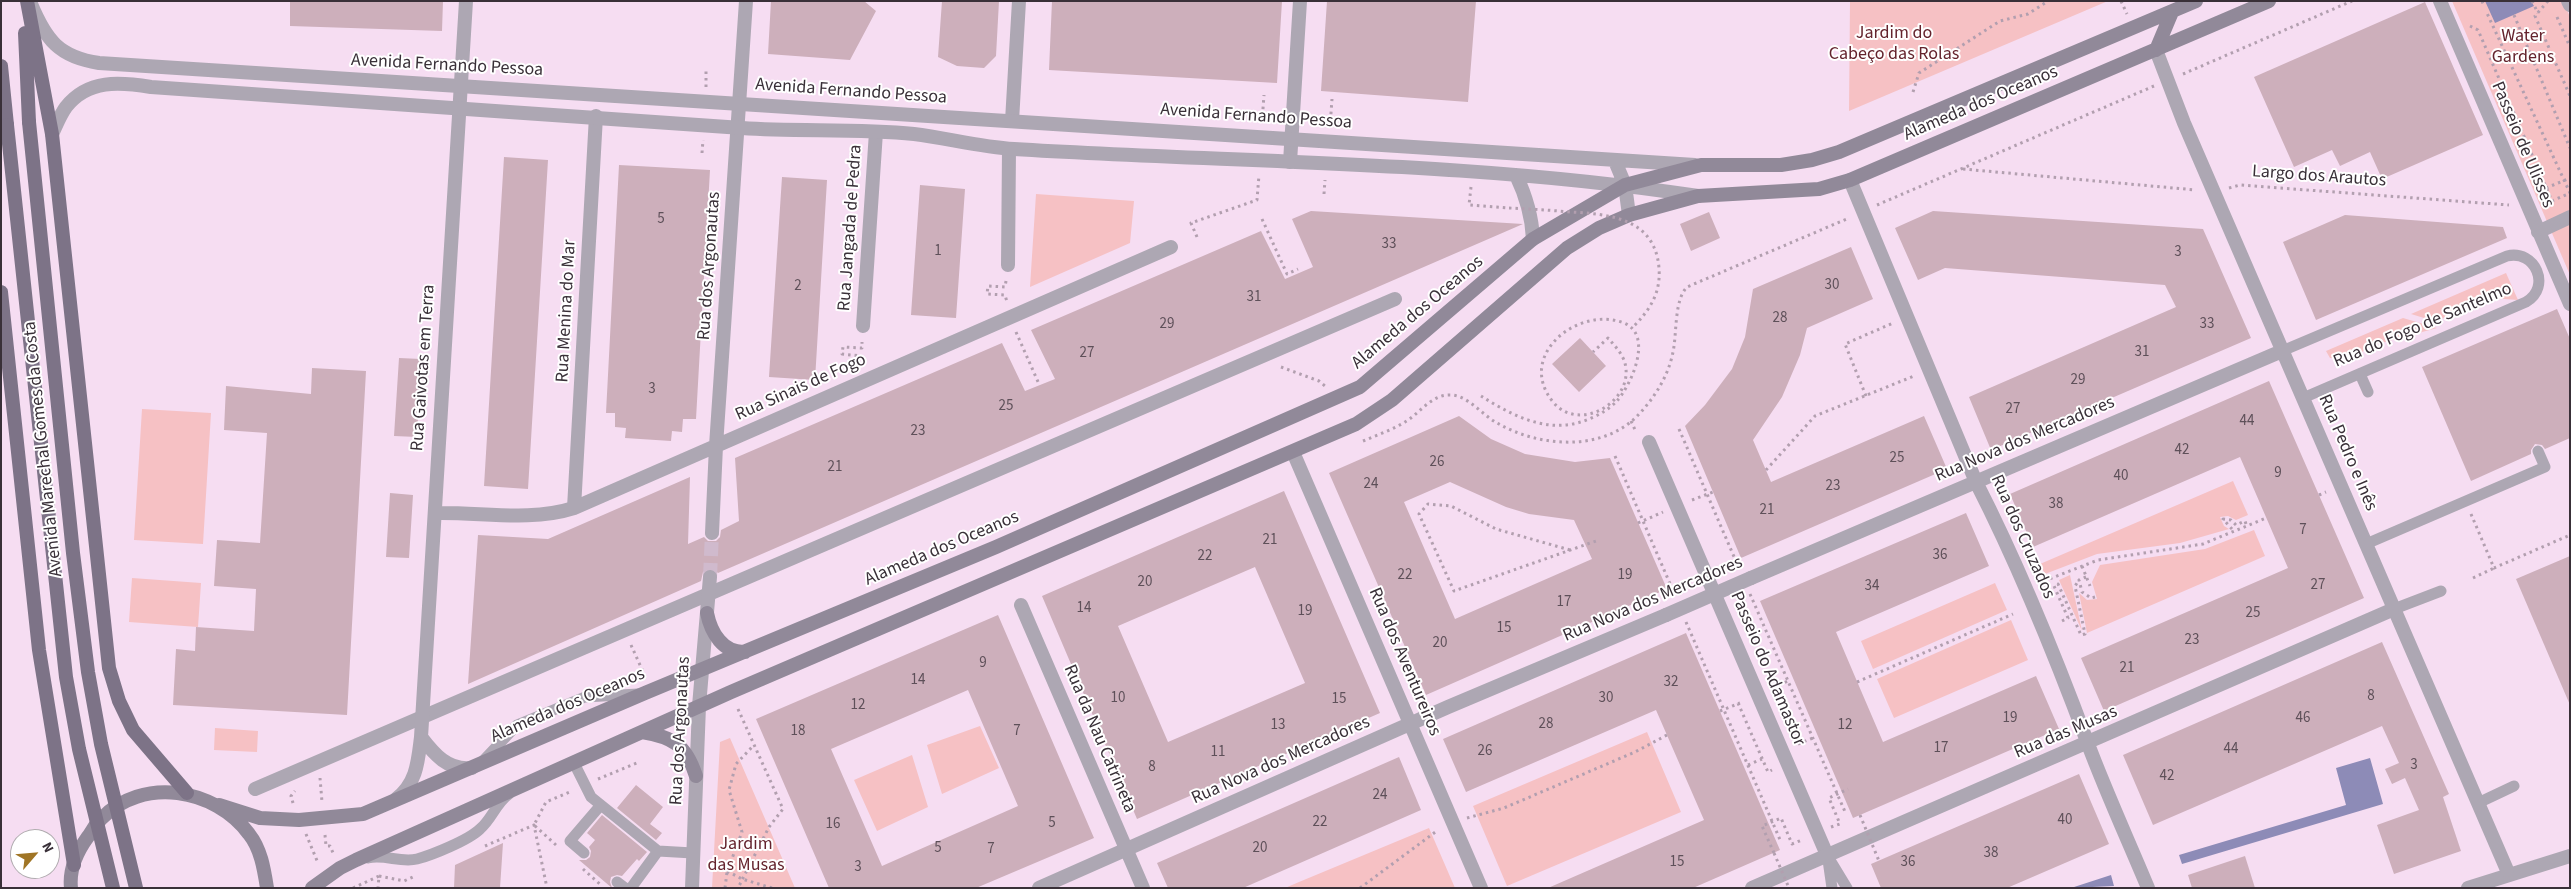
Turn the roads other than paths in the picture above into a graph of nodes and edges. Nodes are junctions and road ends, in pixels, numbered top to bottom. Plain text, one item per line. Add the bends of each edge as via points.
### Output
1 (27, 1) edge
2 (466, 1) edge
3 (746, 1) edge
4 (1020, 1) edge
5 (1300, 1) edge
6 (2196, 1) edge
7 (2269, 1) edge
8 (2568, 1) edge
9 (2570, 5) edge
10 (2443, 7) edge
11 (2172, 12) junction
12 (2156, 50) junction
13 (1, 66) edge
14 (461, 85) junction
15 (740, 103) junction
16 (460, 108) junction
17 (596, 116) junction
18 (1012, 121) junction
19 (738, 127) junction
20 (876, 132) junction
21 (52, 134) junction
22 (1293, 138) junction
23 (1009, 149) junction
24 (1615, 161) junction
25 (1290, 162) junction
26 (1701, 165) junction
27 (1516, 175) junction
28 (1850, 180) junction
29 (1625, 185) junction
30 (1698, 196) junction
31 (1629, 215) junction
32 (2570, 217) edge
33 (2538, 232) junction
34 (1533, 239) junction
35 (1171, 247) dead end
36 (1008, 265) dead end
37 (1, 292) edge
38 (2569, 298) edge
39 (1395, 299) dead end
40 (863, 326) road end
41 (2289, 349) junction
42 (2360, 374) junction
43 (2368, 392) dead end
44 (2303, 398) junction
45 (1649, 442) dead end
46 (716, 446) junction
47 (1293, 452) junction
48 (2538, 452) dead end
49 (1976, 482) junction
50 (574, 508) junction
51 (436, 513) junction
52 (712, 533) tunnel mouth
53 (2366, 544) junction
54 (710, 577) tunnel mouth
55 (2441, 591) dead end
56 (1714, 594) junction
57 (708, 595) junction
58 (1021, 604) dead end
59 (2394, 609) junction
60 (707, 614) junction
61 (745, 652) junction
62 (702, 670) junction
63 (645, 693) junction
64 (699, 706) junction
65 (422, 718) junction
66 (1410, 724) junction
67 (642, 732) junction
68 (421, 737) junction
69 (2088, 744) junction
70 (574, 763) junction
71 (476, 766) junction
72 (696, 776) junction
73 (2514, 786) dead end
74 (516, 789) junction
75 (255, 790) dead end
76 (187, 793) junction
77 (390, 803) junction
78 (2478, 803) junction
79 (219, 805) junction
80 (600, 806) junction
81 (1126, 850) junction
82 (658, 851) junction
83 (584, 853) dead end
84 (693, 853) junction
85 (1827, 856) junction
86 (2570, 856) edge
87 (356, 860) junction
88 (74, 865) junction
89 (2506, 870) dead end
90 (71, 888) edge
91 (112, 888) edge
92 (136, 888) edge
93 (267, 888) edge
94 (312, 888) edge
95 (631, 888) edge
96 (692, 888) edge
97 (1040, 888) edge
98 (1142, 888) edge
99 (1481, 888) edge
100 (1752, 888) edge
101 (1832, 888) edge
102 (1847, 888) edge
103 (2148, 888) edge
104 (2468, 888) edge

1 - 14 street, Avenida Fernando Pessoa via 48,37 62,51 82,61
1 - 21 main road
1 - 92 main road, Avenida Marechal Gomes da Costa, bridge via 29,122 88,672 101,744
2 - 14 street, Rua Gaivotas em Terra
3 - 15 street, Rua dos Argonautas
4 - 18 street
5 - 22 street
6 - 11 main road, Alameda dos Oceanos
7 - 12 main road, Alameda dos Oceanos
8 - 9 street
10 - 33 street, Passeio de Ulisses
11 - 12 main road
11 - 26 main road, Alameda dos Oceanos via 1839,152 1781,165
12 - 28 main road, Alameda dos Oceanos
12 - 41 street, Rua Pedro e Inês via 2214,192
13 - 91 main road, Avenida Marechal Gomes da Costa, bridge via 66,677 79,749
14 - 15 street, Avenida Fernando Pessoa
14 - 16 street, Rua Gaivotas em Terra
15 - 18 street, Avenida Fernando Pessoa
15 - 19 street, Rua dos Argonautas
16 - 17 street
16 - 21 street via 151,87 119,82 100,84 82,93 66,107
16 - 51 street, Rua Gaivotas em Terra
17 - 19 street
17 - 50 street, Rua Menina do Mar
18 - 22 street, Avenida Fernando Pessoa
19 - 20 street
19 - 46 street, Rua dos Argonautas
20 - 23 street via 913,134
20 - 40 street, Rua Jangada de Pedra
21 - 76 main road via 109,668 119,701 133,730
22 - 24 street, Avenida Fernando Pessoa
22 - 25 street
23 - 25 street
23 - 36 street
24 - 26 street, Avenida Fernando Pessoa
24 - 29 street
25 - 27 street
26 - 29 main road, Alameda dos Oceanos
27 - 29 street
27 - 34 street via 1532,217
28 - 30 main road, Alameda dos Oceanos via 1819,189 1785,193
28 - 49 street, Rua dos Cruzados
29 - 30 street, Alameda dos Oceanos
29 - 31 street
29 - 34 main road, Alameda dos Oceanos
30 - 31 main road, Alameda dos Oceanos
31 - 47 main road, Alameda dos Oceanos via 1599,228 1567,248 1382,406 1356,424
32 - 33 street
33 - 38 street, Passeio de Ulisses
34 - 61 main road, Alameda dos Oceanos via 1360,387 996,547
35 - 46 street, Rua Sinais de Fogo
37 - 88 main road via 39,650
39 - 57 street, Alameda dos Oceanos
41 - 42 lane, Rua do Fogo de Santelmo via 2507,256 2526,258 2535,268 2539,287 2532,299
41 - 44 street, Rua Pedro e Inês
41 - 49 street, Rua Nova dos Mercadores
42 - 43 lane
42 - 44 lane, Rua do Fogo de Santelmo
44 - 53 street, Rua Pedro e Inês
45 - 56 street, Passeio do Adamastor
46 - 50 street, Rua Sinais de Fogo
46 - 52 street, Rua dos Argonautas
47 - 64 main road, Alameda dos Oceanos
47 - 66 street, Rua dos Aventureiros
48 - 53 lane via 2545,467
49 - 56 street, Rua Nova dos Mercadores
49 - 69 street, Rua dos Cruzados via 2056,659
50 - 51 street, Rua Sinais de Fogo via 533,516
51 - 65 street, Rua Gaivotas em Terra
53 - 59 street, Rua Pedro e Inês
54 - 57 street, Rua dos Argonautas
55 - 59 lane
56 - 66 street, Rua Nova dos Mercadores
56 - 85 street, Passeio do Adamastor
57 - 60 street, Rua dos Argonautas
57 - 65 street, Alameda dos Oceanos
58 - 81 street, Rua da Nau Catrineta
59 - 69 street, Rua das Musas
59 - 78 street, Rua Pedro e Inês
60 - 61 main road via 712,631 721,643 732,650
60 - 62 street, Rua dos Argonautas
61 - 62 main road, Alameda dos Oceanos
62 - 63 main road, Alameda dos Oceanos
62 - 64 street, Rua dos Argonautas
63 - 71 main road, Alameda dos Oceanos
63 - 71 lane via 585,696 516,725
64 - 67 main road, Alameda dos Oceanos
64 - 72 street, Rua dos Argonautas
65 - 68 street, Rua Gaivotas em Terra
65 - 75 street, Alameda dos Oceanos
66 - 81 street, Rua Nova dos Mercadores
66 - 99 street, Rua dos Aventureiros
67 - 70 main road, Alameda dos Oceanos
67 - 72 main road via 668,738 680,746
68 - 71 street via 449,765 458,768
68 - 77 street, Rua Gaivotas em Terra via 411,784
69 - 85 street, Rua das Musas
69 - 103 street, Rua dos Cruzados
70 - 74 main road, Alameda dos Oceanos
70 - 80 lane via 591,797
71 - 77 main road, Alameda dos Oceanos
72 - 84 street, Rua dos Argonautas
73 - 78 lane
74 - 87 main road, Alameda dos Oceanos
74 - 87 lane via 498,804 480,830 427,855 406,860 380,855
76 - 79 main road, Alameda dos Oceanos
76 - 88 main road, Alameda dos Oceanos via 154,792 127,800 101,818 80,848
77 - 79 main road, Alameda dos Oceanos via 363,814 299,820 260,818
78 - 89 street, Rua Pedro e Inês
79 - 93 main road via 250,834 263,860
80 - 82 lane
80 - 83 lane via 570,841
81 - 97 street, Rua Nova dos Mercadores
81 - 98 street, Rua da Nau Catrineta
82 - 84 lane
82 - 95 lane
84 - 96 street, Rua dos Argonautas
85 - 100 street, Rua das Musas
85 - 101 lane
85 - 102 lane
86 - 104 street
87 - 94 main road, Alameda dos Oceanos
88 - 90 main road, Alameda dos Oceanos

